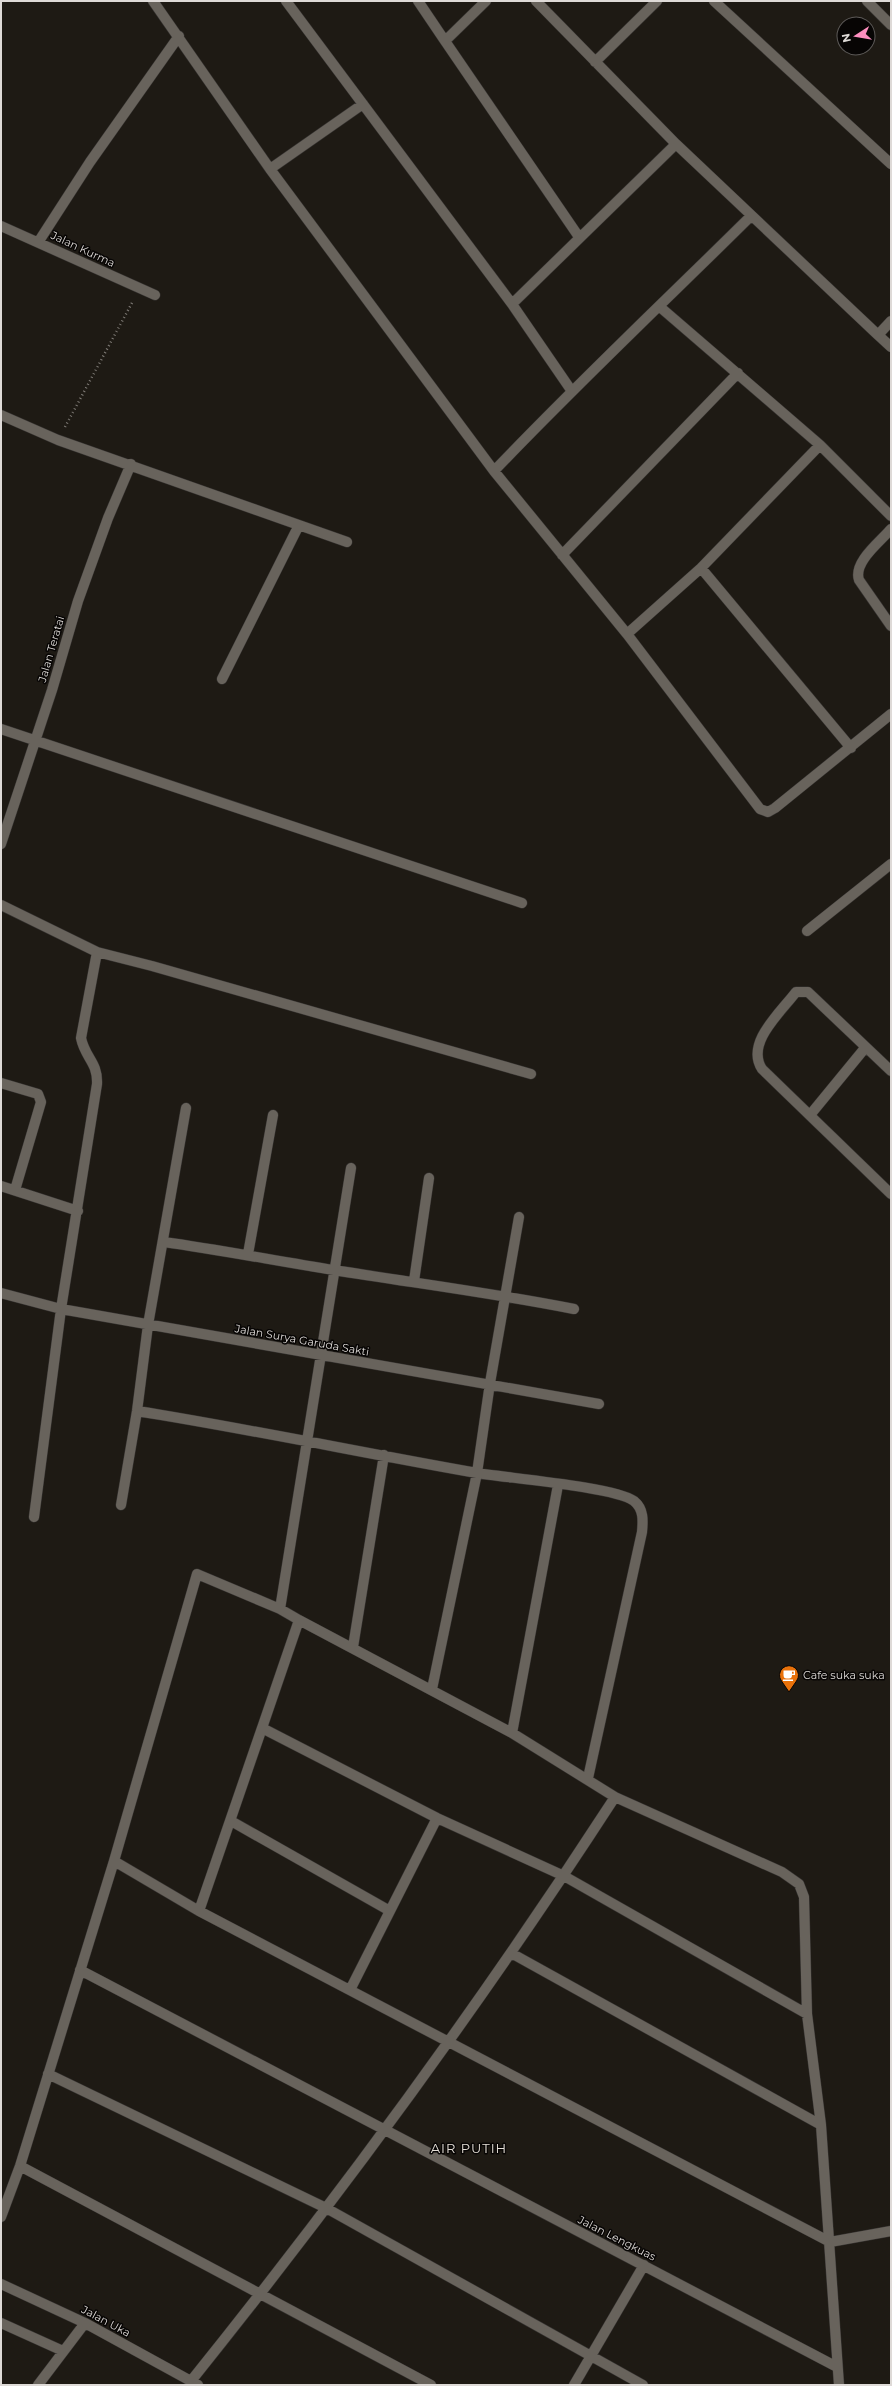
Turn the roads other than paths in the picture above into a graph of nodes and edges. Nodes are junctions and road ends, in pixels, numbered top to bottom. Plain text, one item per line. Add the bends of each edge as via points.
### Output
1 (153, 1) edge
2 (286, 1) edge
3 (418, 1) edge
4 (486, 1) edge
5 (536, 1) edge
6 (657, 1) edge
7 (714, 1) edge
8 (867, 1) edge
9 (891, 26) edge
10 (178, 36) junction
11 (445, 40) junction
12 (595, 62) junction
13 (363, 104) junction
14 (676, 144) junction
15 (889, 158) edge
16 (270, 169) junction
17 (751, 216) junction
18 (1, 226) edge
19 (579, 237) junction
20 (39, 241) junction
21 (155, 295) dead end
22 (512, 304) junction
23 (660, 307) junction
24 (891, 321) edge
25 (878, 334) junction
26 (891, 347) edge
27 (738, 373) junction
28 (571, 390) junction
29 (1, 415) edge
30 (820, 445) junction
31 (131, 464) junction
32 (494, 471) junction
33 (891, 516) edge
34 (299, 525) junction
35 (891, 529) edge
36 (347, 542) dead end
37 (562, 555) junction
38 (701, 568) junction
39 (891, 626) edge
40 (627, 634) junction
41 (222, 678) dead end
42 (891, 714) edge
43 (1, 729) edge
44 (35, 740) junction
45 (851, 748) junction
46 (1, 844) edge
47 (891, 864) edge
48 (522, 903) dead end
49 (1, 905) edge
50 (807, 931) dead end
51 (97, 952) junction
52 (865, 1048) junction
53 (891, 1071) edge
54 (531, 1074) dead end
55 (1, 1083) edge
56 (186, 1108) dead end
57 (273, 1115) dead end
58 (810, 1115) junction
59 (351, 1168) dead end
60 (429, 1178) dead end
61 (1, 1186) edge
62 (15, 1190) junction
63 (891, 1194) edge
64 (78, 1211) junction
65 (519, 1217) dead end
66 (164, 1242) junction
67 (248, 1254) junction
68 (334, 1270) junction
69 (414, 1281) junction
70 (1, 1294) edge
71 (505, 1295) junction
72 (62, 1309) junction
73 (574, 1309) dead end
74 (148, 1325) junction
75 (321, 1356) junction
76 (490, 1383) junction
77 (599, 1404) dead end
78 (137, 1411) junction
79 (306, 1441) junction
80 (384, 1455) junction
81 (477, 1473) junction
82 (558, 1484) junction
83 (121, 1505) dead end
84 (34, 1517) dead end
85 (280, 1609) junction
86 (299, 1620) junction
87 (353, 1648) junction
88 (432, 1689) junction
89 (262, 1728) junction
90 (512, 1733) junction
91 (588, 1778) junction
92 (615, 1797) junction
93 (437, 1818) junction
94 (232, 1821) junction
95 (114, 1862) junction
96 (564, 1876) junction
97 (200, 1911) junction
98 (390, 1911) junction
99 (511, 1954) junction
100 (80, 1970) junction
101 (351, 1988) junction
102 (807, 2014) junction
103 (449, 2042) junction
104 (48, 2074) junction
105 (821, 2125) junction
106 (387, 2130) junction
107 (20, 2166) junction
108 (326, 2208) junction
109 (1, 2217) edge
110 (891, 2231) edge
111 (830, 2242) junction
112 (644, 2265) junction
113 (1, 2284) edge
114 (260, 2295) junction
115 (1, 2323) edge
116 (85, 2323) junction
117 (63, 2351) junction
118 (590, 2357) junction
119 (837, 2367) junction
120 (194, 2383) edge
121 (38, 2385) edge
122 (431, 2385) edge
123 (574, 2385) edge
124 (643, 2385) edge
125 (839, 2385) edge

1 - 10 street
2 - 13 street
3 - 11 street
4 - 11 street
5 - 12 street
6 - 12 street
7 - 15 street
8 - 9 street
10 - 16 street
10 - 20 street via 90,162
11 - 19 street
12 - 14 street
13 - 16 street
13 - 22 street
14 - 17 street
14 - 19 street
16 - 32 street
17 - 23 street
17 - 25 street
18 - 20 street, Jalan Kurma
19 - 22 street
20 - 21 street, Jalan Kurma
22 - 28 street
23 - 27 street
23 - 28 street
24 - 25 street
25 - 26 street
27 - 30 street
27 - 37 street
28 - 32 street
29 - 31 street via 58,440
30 - 33 street
30 - 38 street
31 - 34 street
31 - 44 street, Jalan Teratai via 78,601
32 - 37 street
34 - 36 street
34 - 41 street
35 - 39 street via 860,565 858,576
37 - 40 street
38 - 40 street
38 - 45 street
40 - 45 street via 749,796 765,811 775,808
42 - 45 street
43 - 44 street
44 - 46 street, Jalan Teratai
44 - 48 street
47 - 50 street
49 - 51 street
51 - 54 street
51 - 64 street via 82,1028 83,1049 97,1071 97,1078
52 - 53 street
52 - 58 street
52 - 58 street via 808,992 796,992 763,1036 756,1051 762,1069
55 - 62 street via 38,1094 41,1102
56 - 66 street
57 - 67 street
58 - 63 street
59 - 68 street
60 - 69 street
61 - 62 street
62 - 64 street
64 - 72 street
65 - 71 street
66 - 67 street
66 - 74 street
67 - 68 street
68 - 69 street
68 - 75 street
69 - 71 street
70 - 72 street, Jalan Surya Garuda Sakti
71 - 73 street
71 - 76 street
72 - 74 street, Jalan Surya Garuda Sakti
72 - 84 street
74 - 75 street, Jalan Surya Garuda Sakti
74 - 78 street
75 - 76 street, Jalan Surya Garuda Sakti
75 - 79 street
76 - 77 street, Jalan Surya Garuda Sakti
76 - 81 street
78 - 79 street
78 - 83 street
79 - 80 street
79 - 85 street
80 - 81 street
80 - 87 street
81 - 82 street
81 - 88 street
82 - 90 street
82 - 91 street via 625,1497 639,1506 643,1520
85 - 86 street
85 - 95 street via 196,1574
86 - 87 street
86 - 89 street
87 - 88 street
88 - 90 street
89 - 93 street
89 - 94 street
90 - 91 street
91 - 92 street
92 - 96 street
92 - 102 street via 782,1872 800,1884 804,1897
93 - 96 street
93 - 98 street
94 - 97 street
94 - 98 street
95 - 97 street
95 - 100 street
96 - 99 street
96 - 102 street
97 - 101 street
98 - 101 street
99 - 103 street
99 - 105 street
100 - 104 street
100 - 106 street, Jalan Lengkuas
101 - 103 street
102 - 105 street
103 - 106 street
103 - 111 street
104 - 107 street
104 - 108 street
105 - 111 street
106 - 108 street
106 - 112 street, Jalan Lengkuas via 488,2186
107 - 109 street
107 - 114 street
108 - 114 street
108 - 118 street
110 - 111 street
111 - 119 street
112 - 118 street
112 - 119 street, Jalan Lengkuas
113 - 116 street, Jalan Uka
114 - 120 street
114 - 122 street
115 - 117 street
116 - 117 street
116 - 120 street, Jalan Uka
117 - 121 street
118 - 123 street
118 - 124 street
119 - 125 street

